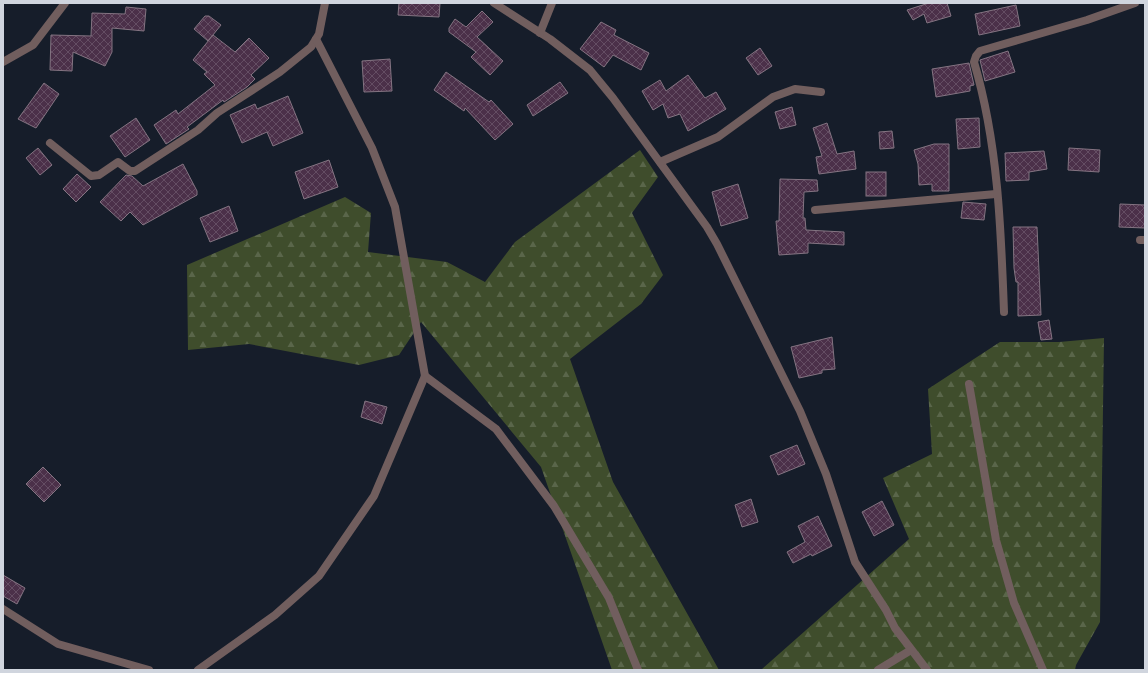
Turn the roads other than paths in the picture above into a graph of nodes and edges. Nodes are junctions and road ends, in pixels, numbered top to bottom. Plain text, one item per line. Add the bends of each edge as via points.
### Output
1 (65, 3) edge
2 (325, 3) edge
3 (494, 3) edge
4 (552, 3) edge
5 (1135, 3) edge
6 (540, 33) junction
7 (316, 39) junction
8 (3, 62) edge
9 (821, 92) dead end
10 (50, 143) dead end
11 (660, 162) junction
12 (996, 194) junction
13 (815, 210) dead end
14 (1004, 312) dead end
15 (425, 376) junction
16 (969, 384) dead end
17 (3, 609) edge
18 (910, 650) junction
19 (149, 670) edge
20 (198, 670) edge
21 (638, 670) edge
22 (878, 670) edge
23 (927, 670) edge
24 (1043, 670) edge

1 - 8 street via 33,45
2 - 7 street
3 - 6 street
4 - 6 street
5 - 12 street via 1087,20 980,51 976,56 974,62 990,130
6 - 11 street via 590,70
7 - 10 street via 280,72 216,113 198,130 136,171 130,171 118,162 99,175 91,176
7 - 15 street via 372,148 395,207
9 - 11 street via 795,89 773,97 718,137
11 - 18 street via 717,244 800,411 826,474 855,562
12 - 13 street
12 - 14 street
15 - 20 street via 374,496 319,576 275,615
15 - 21 street via 496,429 554,506 609,598
16 - 24 street via 996,540 1014,602
17 - 19 street via 58,644
18 - 22 street
18 - 23 street

